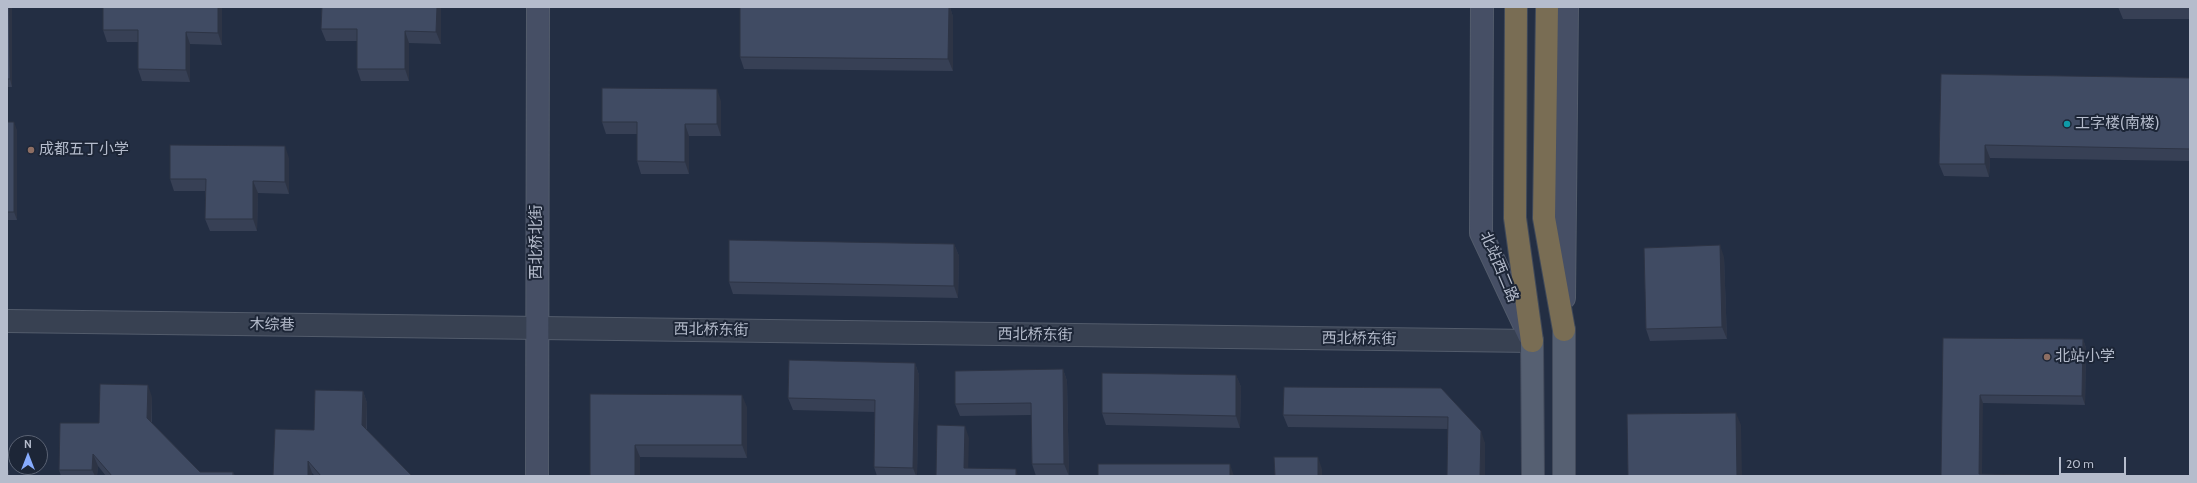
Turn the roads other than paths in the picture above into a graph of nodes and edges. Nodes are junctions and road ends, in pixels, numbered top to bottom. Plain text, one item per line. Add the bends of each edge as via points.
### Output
1 (538, 7) edge
2 (1482, 7) edge
3 (1516, 7) edge
4 (1547, 7) edge
5 (1567, 7) edge
6 (7, 321) edge
7 (537, 328) junction
8 (1564, 330) junction
9 (1532, 341) junction
10 (536, 476) edge
11 (1533, 476) edge
12 (1564, 476) edge

1 - 7 street, 西北桥北街
2 - 9 street, 北站西二路 via 1481,233
3 - 9 highway via 1515,218
4 - 8 highway via 1544,218
5 - 8 street
6 - 7 street, 木综巷
7 - 9 street, 西北桥东街
7 - 10 street, 西北桥北街
8 - 12 main road
9 - 11 main road, 北站西二路

